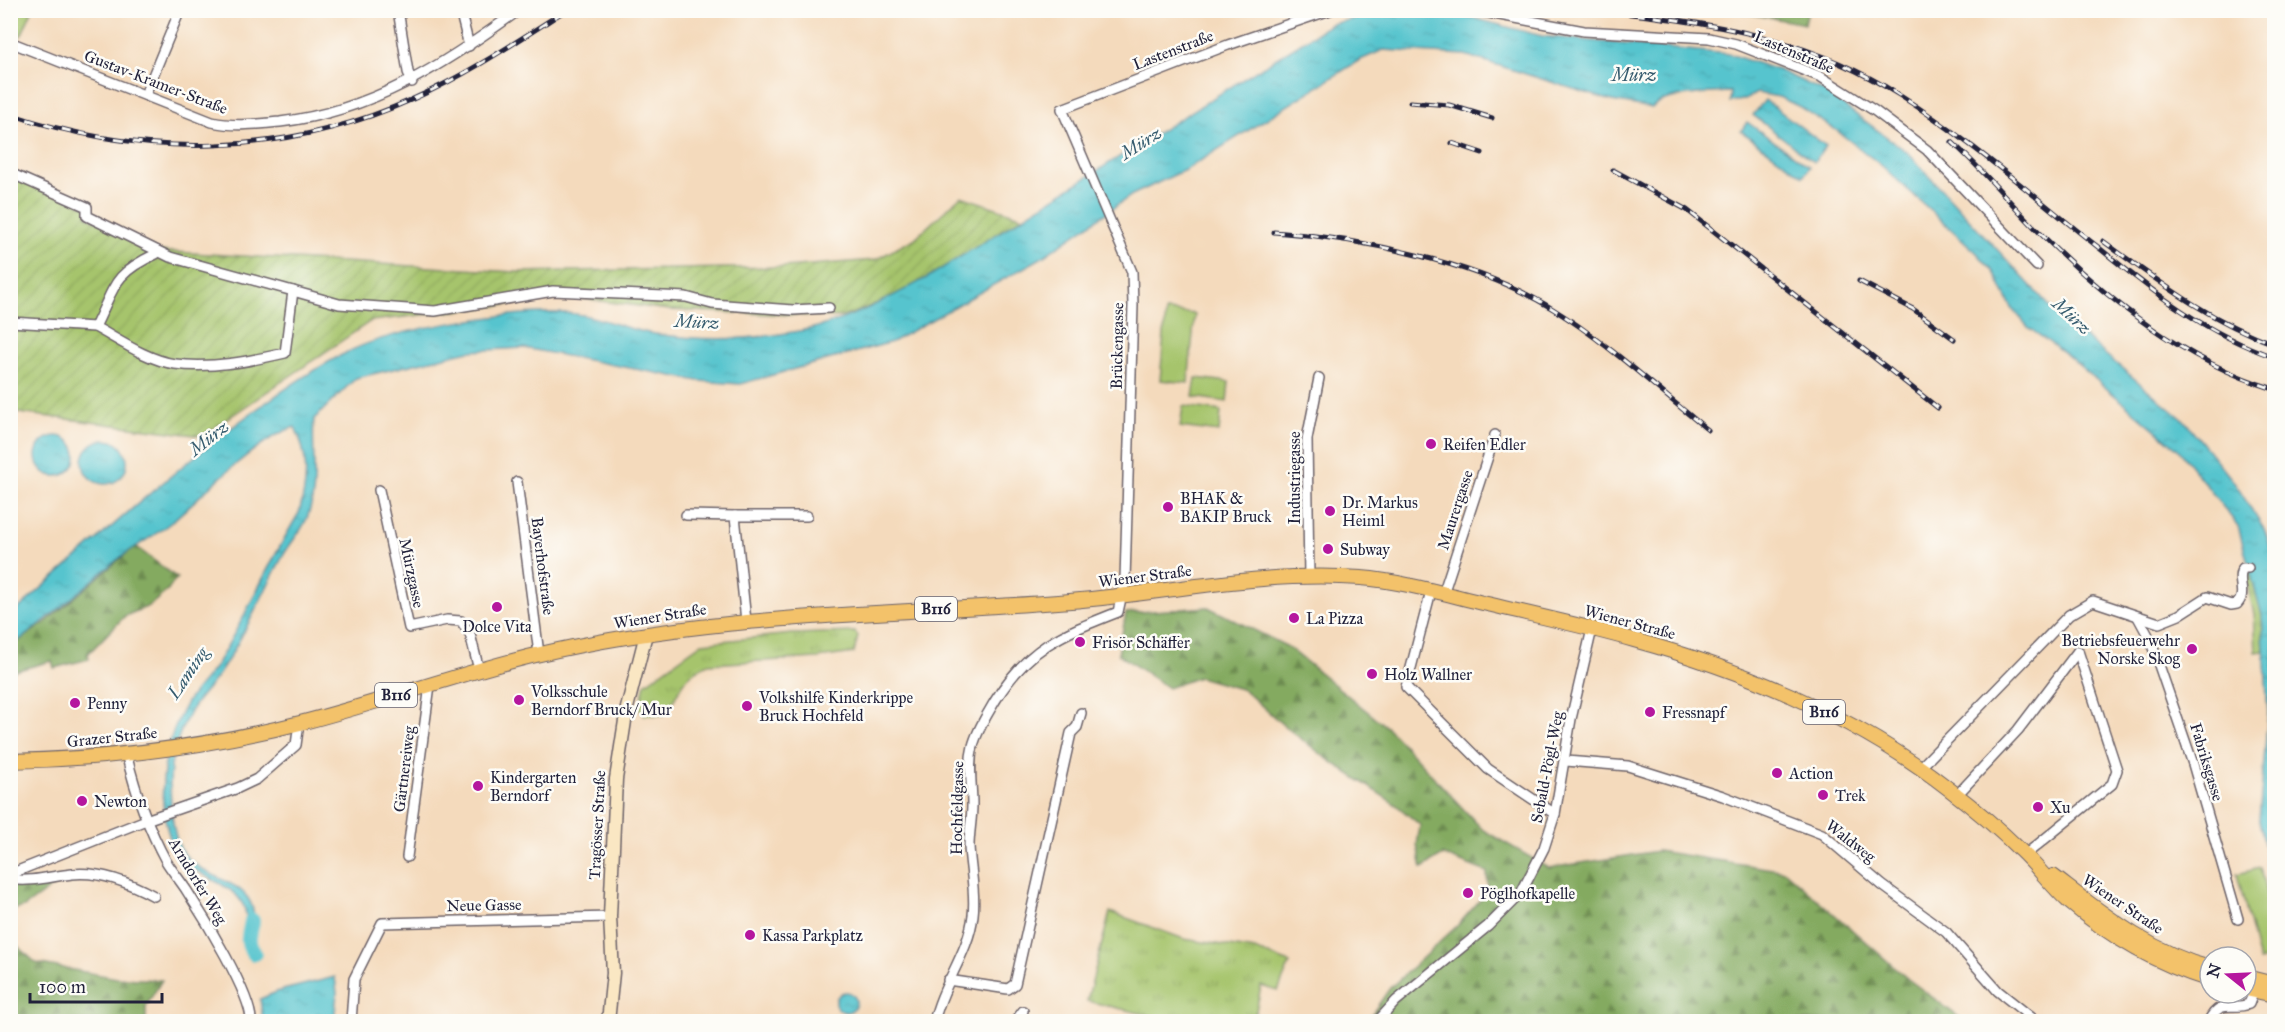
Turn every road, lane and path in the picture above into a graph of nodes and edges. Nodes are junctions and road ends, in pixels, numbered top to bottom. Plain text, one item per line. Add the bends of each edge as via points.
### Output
1 (180, 10) edge
2 (398, 10) edge
3 (460, 10) edge
4 (519, 10) edge
5 (1330, 10) edge
6 (1473, 10) edge
7 (10, 42) edge
8 (469, 46) junction
9 (412, 82) junction
10 (145, 95) junction
11 (1062, 110) joint
12 (10, 173) edge
13 (157, 251) junction
14 (2037, 266) dead end
15 (293, 291) junction
16 (829, 308) dead end
17 (10, 321) edge
18 (95, 327) junction
19 (1319, 378) dead end
20 (1495, 435) dead end
21 (517, 482) dead end
22 (379, 490) dead end
23 (686, 515) dead end
24 (735, 516) junction
25 (807, 516) dead end
26 (2248, 568) dead end
27 (1309, 578) junction
28 (1437, 592) junction
29 (1123, 597) junction
30 (2138, 617) junction
31 (746, 621) junction
32 (1592, 629) junction
33 (646, 634) junction
34 (539, 654) junction
35 (479, 670) junction
36 (430, 685) junction
37 (1081, 713) dead end
38 (299, 723) junction
39 (216, 740) joint
40 (126, 753) junction
41 (10, 761) edge
42 (1566, 761) junction
43 (1920, 768) junction
44 (1957, 795) junction
45 (1555, 814) junction
46 (146, 820) junction
47 (2025, 855) junction
48 (407, 857) dead end
49 (10, 874) edge
50 (10, 879) edge
51 (154, 896) dead end
52 (610, 917) junction
53 (2238, 919) dead end
54 (2198, 964) edge
55 (2198, 975) edge
56 (948, 980) junction
57 (2258, 984) edge
58 (2274, 984) edge
59 (2258, 987) edge
60 (2274, 995) edge
61 (2225, 1005) edge
62 (1023, 1011) dead end
63 (251, 1022) edge
64 (351, 1022) edge
65 (608, 1022) edge
66 (934, 1022) edge
67 (1015, 1022) edge
68 (1377, 1022) edge
69 (2037, 1022) edge
70 (2208, 1022) edge

1 - 10 street
2 - 9 street
3 - 8 street
4 - 8 street, Gustav-Kramer-Straße
5 - 11 street, Lastenstraße
6 - 14 street, Lastenstraße via 1584,31 1709,38 1745,47 1821,77 1927,150
7 - 10 street, Gustav-Kramer-Straße
8 - 9 street, Gustav-Kramer-Straße
9 - 10 street, Gustav-Kramer-Straße via 379,98 331,112 236,126 212,122
11 - 29 street, Brückengasse via 1131,272
12 - 13 street via 87,207 87,216
13 - 15 street
13 - 18 street via 120,277
15 - 16 street via 339,304 435,311 553,291 686,297 712,304 793,310
15 - 18 street via 285,353 250,361 174,364 154,358
17 - 18 street
19 - 27 street, Industriegasse via 1307,439
20 - 28 street, Maurergasse
21 - 34 street, Bayerhofstraße
22 - 35 street, Mürzgasse via 409,628 461,621 470,634
23 - 24 street
24 - 25 street
24 - 31 street
26 - 30 street via 2240,573 2242,596 2237,604 2207,597 2159,623
27 - 28 main road, Wiener Straße / B116 via 1361,578
27 - 29 main road, Wiener Straße / B116 via 1216,583
28 - 32 main road, Wiener Straße / B116
28 - 45 street, Maurergasse via 1406,687 1480,762
29 - 31 main road, Wiener Straße / B116
29 - 56 street, Hochfeldgasse via 1118,612 1086,623 1028,658 1015,670 984,719 973,746 970,769 973,916 966,945
30 - 43 street via 2093,601 2069,615
30 - 53 street, Fabriksgasse via 2150,639 2193,764
31 - 33 main road, Wiener Straße / B116
32 - 42 street, Sebald-Pögl-Weg via 1571,718
32 - 43 main road, Wiener Straße / B116 via 1723,667 1842,721
33 - 34 main road, Wiener Straße / B116
33 - 52 main road, Tragösser Straße via 618,761 611,838
34 - 35 main road, Wiener Straße / B116
35 - 36 main road, Wiener Straße / B116
36 - 38 main road, Wiener Straße / B116
36 - 48 street, Gärtnereiweg
37 - 56 street via 1071,733 1015,984 1008,989 994,989
38 - 39 main road, Wiener Straße / B116
38 - 46 street via 296,745 266,773 238,788
39 - 40 main road, Grazer Straße / B116
40 - 41 main road, Grazer Straße / B116
40 - 46 street, Arndorfer Weg
42 - 45 street, Sebald-Pögl-Weg
42 - 69 street, Waldweg via 1628,766 1723,796 1822,834 1946,932 1998,990
43 - 44 main road, Wiener Straße / B116
44 - 47 main road, Wiener Straße / B116
44 - 47 street via 2018,730 2078,651 2117,770 2115,778
45 - 68 street, Sebald-Pögl-Weg via 1544,848 1521,893
46 - 49 street
46 - 63 street, Arndorfer Weg via 166,862 187,891 237,981
47 - 54 main road, Wiener Straße via 2134,935
47 - 55 main road, Wiener Straße via 2063,897 2103,929 2150,956
50 - 51 street via 75,873 119,880
52 - 64 street, Neue Gasse via 382,923 354,979
52 - 65 main road, Tragösser Straße via 613,973
56 - 66 street, Hochfeldgasse
57 - 58 main road
59 - 60 main road
61 - 70 street via 2214,1011
62 - 67 street

